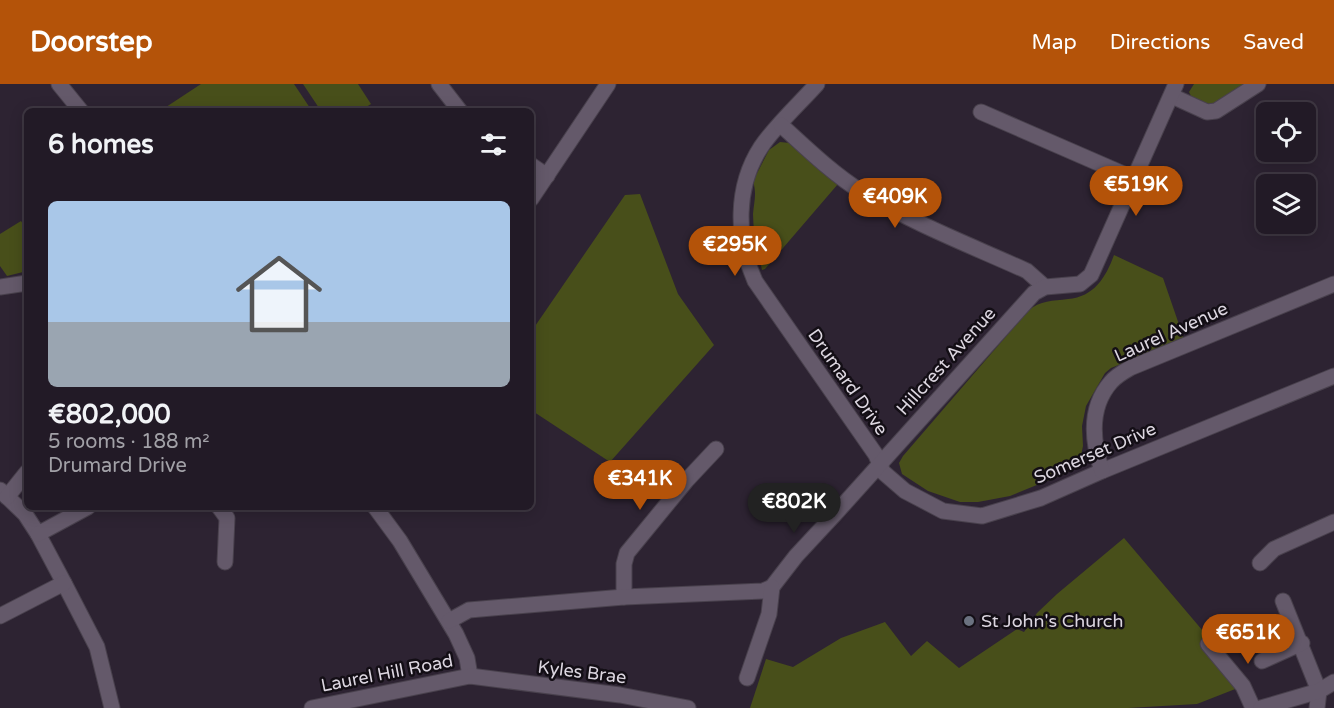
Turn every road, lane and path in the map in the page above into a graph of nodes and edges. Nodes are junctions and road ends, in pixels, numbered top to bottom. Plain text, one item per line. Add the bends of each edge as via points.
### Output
1 (59, 84) edge
2 (439, 84) edge
3 (608, 84) edge
4 (817, 84) edge
5 (1258, 84) edge
6 (1174, 90) edge
7 (79, 108) edge
8 (458, 108) edge
9 (981, 112) dead end
10 (781, 125) junction
11 (534, 167) edge
12 (547, 176) junction
13 (1135, 179) junction
14 (534, 195) edge
15 (24, 283) edge
16 (1334, 284) edge
17 (0, 287) edge
18 (1045, 287) junction
19 (1334, 376) edge
20 (716, 449) dead end
21 (879, 464) junction
22 (1102, 471) junction
23 (24, 475) edge
24 (4, 494) edge
25 (82, 510) edge
26 (221, 510) edge
27 (377, 510) edge
28 (1334, 522) edge
29 (38, 534) junction
30 (225, 562) dead end
31 (1260, 563) dead end
32 (64, 583) junction
33 (772, 587) junction
34 (624, 597) junction
35 (1283, 601) dead end
36 (0, 616) edge
37 (449, 621) junction
38 (1302, 643) junction
39 (1208, 644) dead end
40 (1262, 662) dead end
41 (470, 676) junction
42 (747, 678) dead end
43 (1334, 682) edge
44 (1319, 691) junction
45 (1272, 707) edge
46 (112, 708) edge
47 (312, 708) edge
48 (688, 708) edge
49 (1253, 708) edge
50 (1317, 708) edge

1 - 7 street
2 - 8 street
3 - 12 street
4 - 10 street, Drumard Drive
5 - 6 street via 1216,111 1208,112
6 - 13 street
9 - 13 street
10 - 18 street via 860,191 1027,271
10 - 21 street, Drumard Drive via 762,146 750,168 740,230 746,261 755,281
11 - 12 street
12 - 14 street
13 - 18 street via 1091,275 1080,284
15 - 17 street
16 - 22 street, Laurel Avenue via 1130,368 1112,381 1100,397 1093,425
18 - 21 street, Hillcrest Avenue via 1034,292
19 - 22 street, Somerset Drive
20 - 34 street via 627,553
21 - 22 street, Somerset Drive via 905,491 943,511 982,516 1041,498
21 - 33 street, Drumard Drive
23 - 24 street
24 - 29 street via 25,514
25 - 29 street
26 - 30 street via 227,518
27 - 37 street
28 - 31 street via 1274,549
29 - 32 street
32 - 36 street
32 - 46 street via 97,647
33 - 34 street via 763,591
33 - 42 street via 769,614
34 - 37 street via 469,610
35 - 38 street
37 - 41 street via 467,658
38 - 40 street
38 - 44 street
39 - 49 street via 1244,686
41 - 47 street, Laurel Hill Road
41 - 48 street, Kyles Brae
43 - 44 street
44 - 45 street
44 - 50 street

